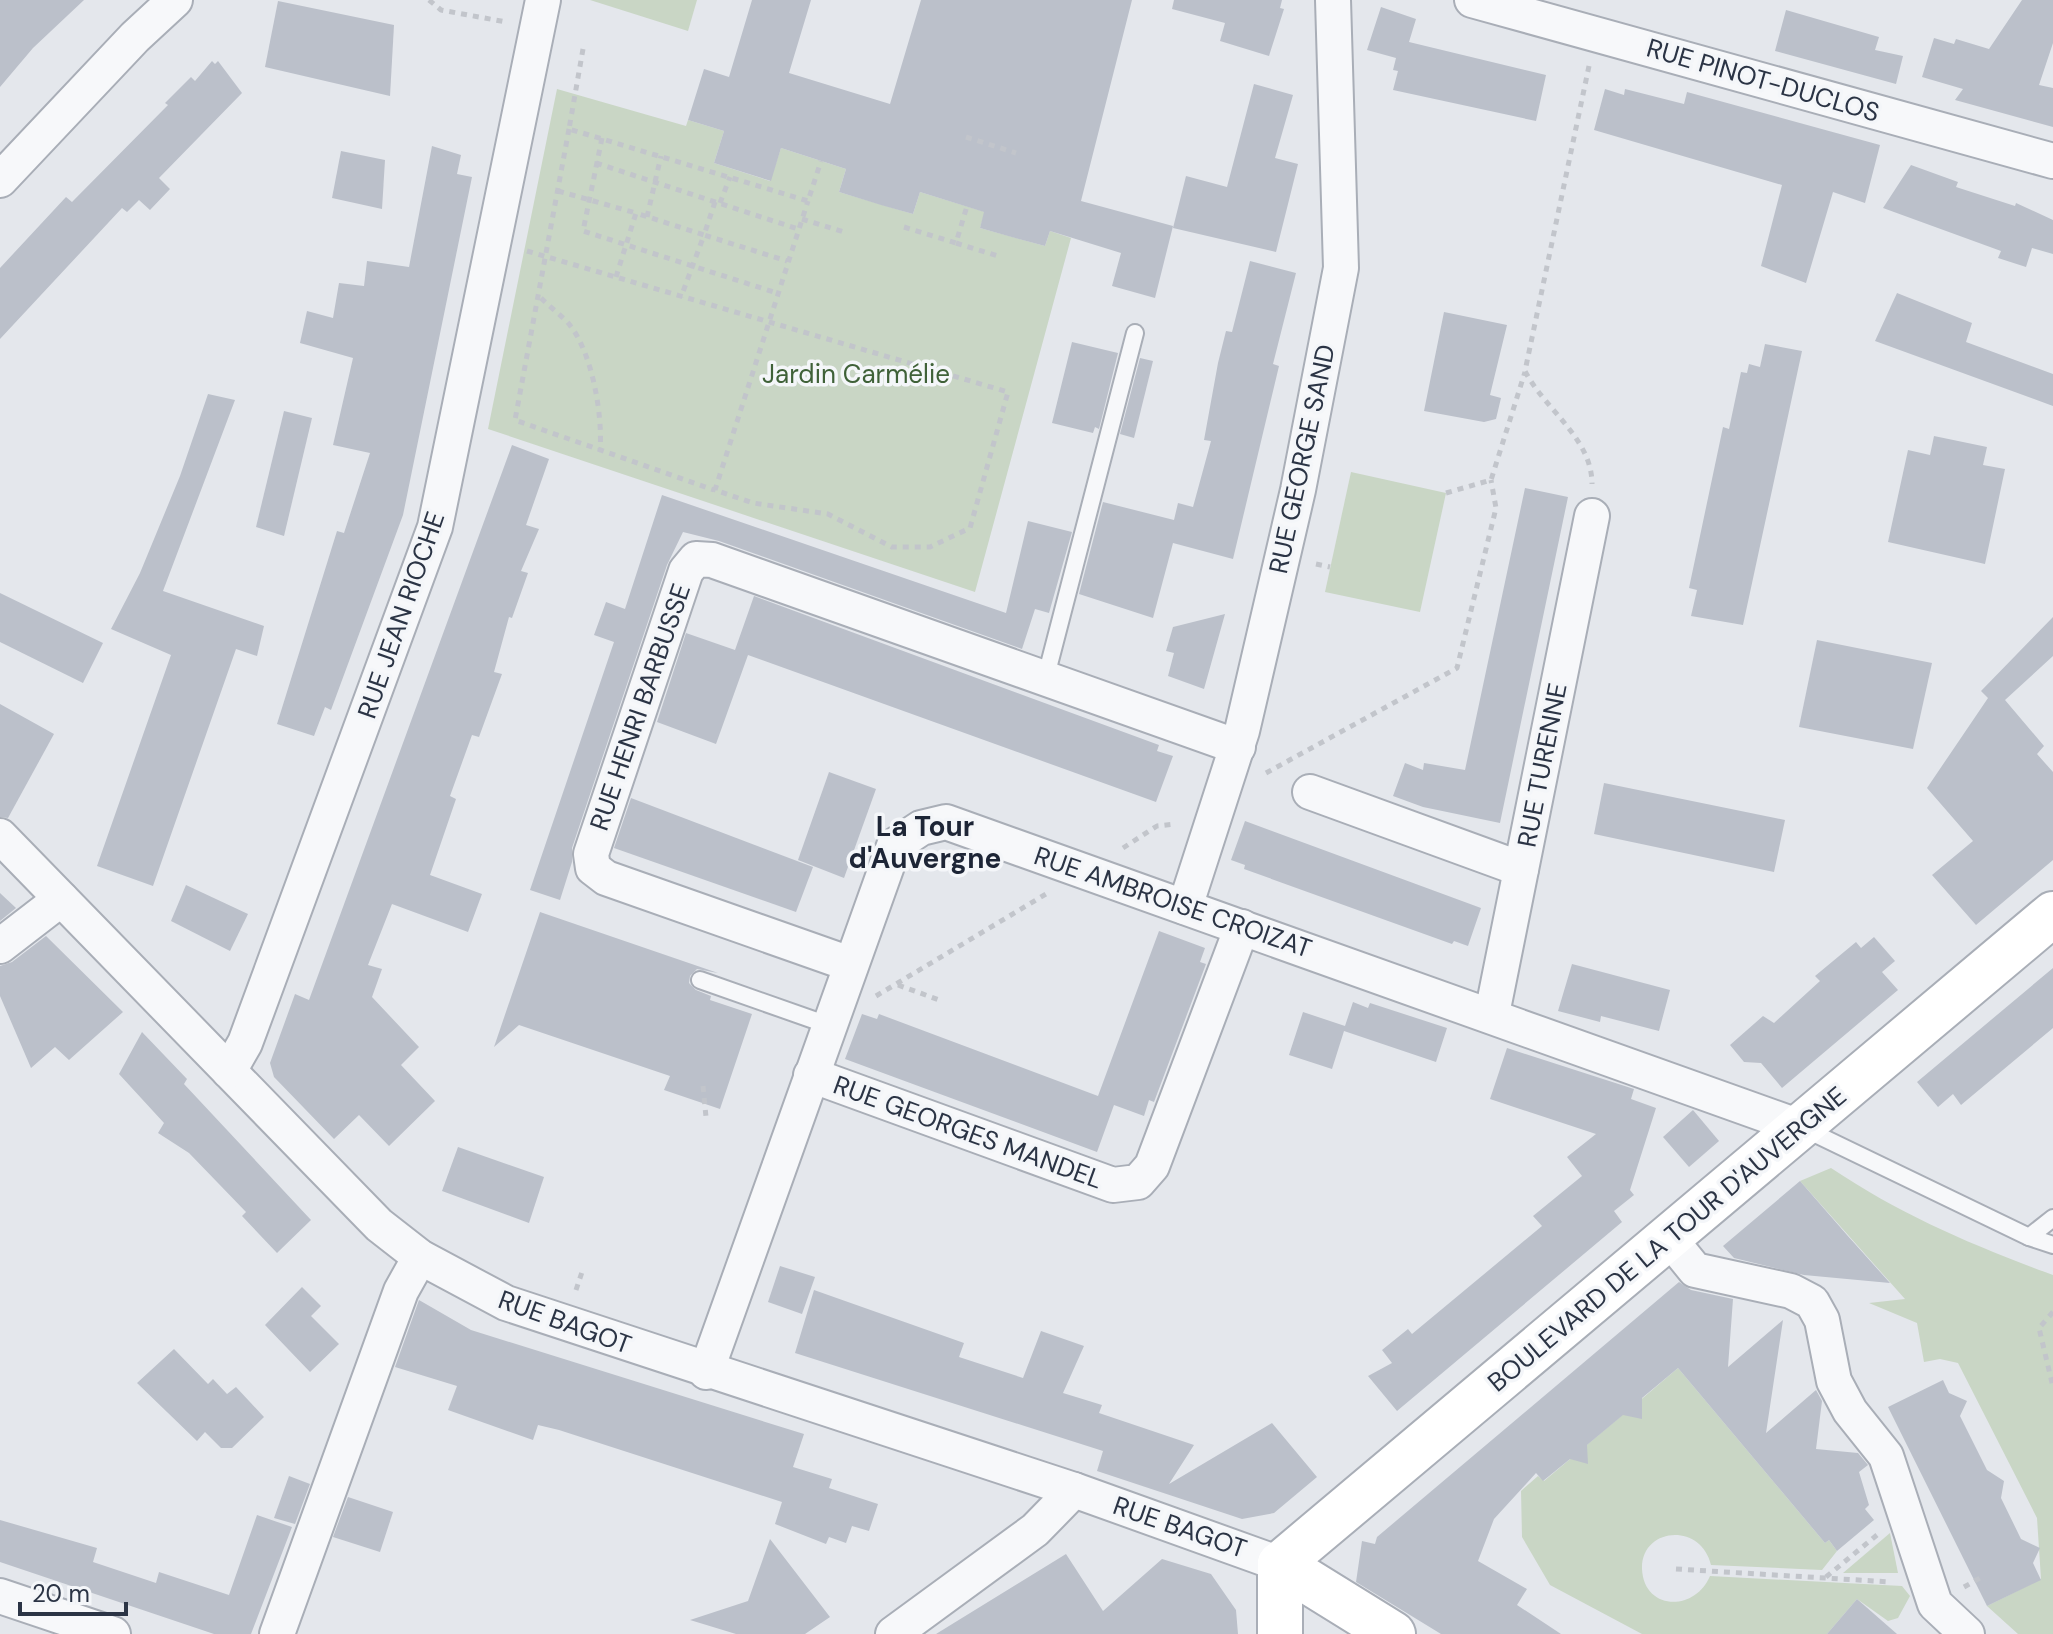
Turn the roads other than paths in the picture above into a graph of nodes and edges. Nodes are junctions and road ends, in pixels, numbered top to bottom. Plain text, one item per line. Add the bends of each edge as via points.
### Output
1 (175, 0) edge
2 (1333, 0) edge
3 (1490, 2) edge
4 (541, 10) edge
5 (2053, 161) edge
6 (0, 180) edge
7 (1135, 333) dead end
8 (1592, 516) road end
9 (1045, 680) junction
10 (1238, 747) junction
11 (1310, 792) dead end
12 (0, 836) edge
13 (1521, 869) junction
14 (61, 899) junction
15 (1185, 907) junction
16 (2053, 914) edge
17 (1242, 927) junction
18 (0, 946) edge
19 (850, 964) junction
20 (700, 980) dead end
21 (1492, 1014) junction
22 (828, 1025) junction
23 (229, 1071) junction
24 (811, 1075) junction
25 (1800, 1127) junction
26 (2053, 1218) edge
27 (2029, 1237) junction
28 (1669, 1238) junction
29 (2053, 1245) edge
30 (420, 1257) junction
31 (706, 1372) junction
32 (1074, 1490) junction
33 (1280, 1564) junction
34 (0, 1596) edge
35 (113, 1634) edge
36 (277, 1634) edge
37 (893, 1634) edge
38 (1280, 1634) edge
39 (1393, 1634) edge
40 (1967, 1634) edge

1 - 6 street
2 - 10 street, RUE GEORGE SAND via 1341,268 1298,490
3 - 5 street, RUE PINOT-DUCLOS
4 - 23 street, RUE JEAN RIOCHE via 435,527 245,1043
7 - 9 lane
8 - 13 street, RUE TURENNE
9 - 10 street, RUE HENRI BARBUSSE
9 - 19 street, RUE HENRI BARBUSSE via 712,560 696,559 686,571 591,854 593,868 606,878
10 - 15 street, RUE GEORGE SAND
11 - 13 street
12 - 14 street, RUE BAGOT
13 - 21 street, RUE TURENNE
14 - 18 street
14 - 23 street, RUE BAGOT
15 - 17 street, RUE AMBROISE CROIZAT
15 - 19 street, RUE AMBROISE CROIZAT via 946,822 921,828 894,846
16 - 25 street, BOULEVARD DE LA TOUR D'AUVERGNE
17 - 21 street, RUE AMBROISE CROIZAT
17 - 24 street, RUE GEORGES MANDEL via 1152,1166 1138,1182 1113,1185
19 - 22 street, RUE AMBROISE CROIZAT
20 - 22 lane
21 - 25 street, RUE AMBROISE CROIZAT
22 - 24 street, RUE AMBROISE CROIZAT
23 - 30 street, RUE BAGOT via 379,1225
24 - 31 street, RUE AMBROISE CROIZAT
25 - 27 lane
25 - 28 street, BOULEVARD DE LA TOUR D'AUVERGNE
26 - 27 lane
27 - 29 lane
28 - 33 street, BOULEVARD DE LA TOUR D'AUVERGNE
28 - 40 street via 1695,1270 1791,1291 1812,1302 1822,1320 1834,1381 1886,1456 1932,1594
30 - 31 street, RUE BAGOT via 506,1303
30 - 36 street via 401,1291
31 - 32 street, RUE BAGOT
32 - 33 street, RUE BAGOT
32 - 37 street via 1035,1530
33 - 38 street
33 - 39 street
34 - 35 street

